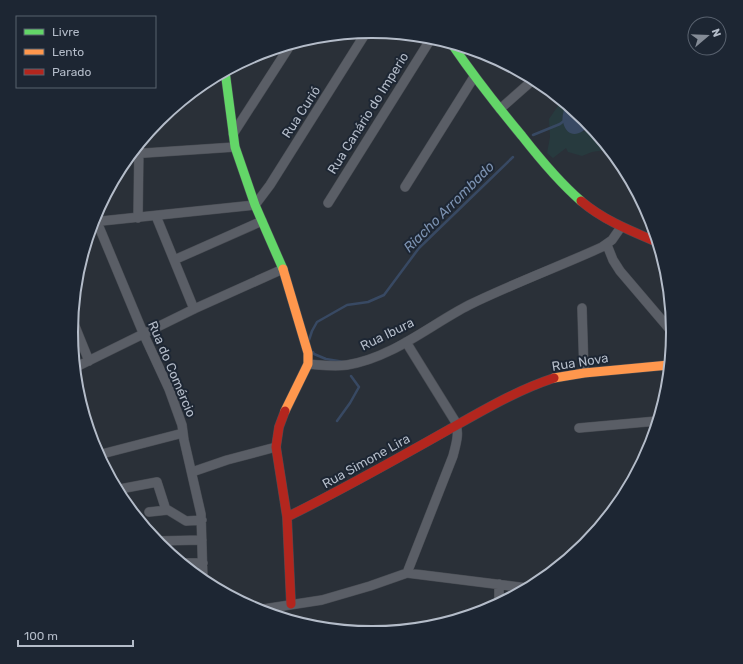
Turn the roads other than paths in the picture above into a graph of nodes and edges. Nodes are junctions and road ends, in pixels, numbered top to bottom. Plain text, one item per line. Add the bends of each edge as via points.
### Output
1 (363, 38) edge
2 (428, 44) edge
3 (287, 51) edge
4 (456, 51) edge
5 (226, 77) edge
6 (474, 77) junction
7 (529, 84) edge
8 (500, 109) junction
9 (233, 134) junction
10 (235, 147) junction
11 (137, 154) edge
12 (134, 158) edge
13 (405, 187) dead end
14 (328, 203) dead end
15 (255, 205) junction
16 (156, 216) junction
17 (138, 218) junction
18 (262, 221) junction
19 (99, 222) edge
20 (621, 227) junction
21 (97, 228) edge
22 (651, 239) edge
23 (607, 245) junction
24 (174, 260) junction
25 (282, 269) junction
26 (582, 308) dead end
27 (194, 309) junction
28 (666, 324) edge
29 (78, 334) edge
30 (144, 335) junction
31 (406, 342) junction
32 (89, 361) junction
33 (308, 364) junction
34 (80, 365) edge
35 (663, 366) edge
36 (584, 373) junction
37 (651, 422) edge
38 (458, 426) junction
39 (579, 428) dead end
40 (183, 434) junction
41 (276, 447) junction
42 (104, 454) edge
43 (192, 472) junction
44 (123, 488) edge
45 (166, 510) junction
46 (149, 512) dead end
47 (287, 517) junction
48 (202, 520) junction
49 (202, 540) junction
50 (165, 541) edge
51 (190, 563) edge
52 (203, 563) junction
53 (203, 572) edge
54 (407, 573) junction
55 (499, 584) junction
56 (518, 587) edge
57 (499, 597) edge
58 (291, 604) junction
59 (270, 608) edge

1 - 15 street, Rua Curió
2 - 14 street, Rua Canário do Imperio
3 - 9 street
4 - 6 street
5 - 9 street
6 - 8 street
6 - 13 street
7 - 8 street
8 - 20 street via 567,189 594,211
9 - 10 street
10 - 11 street
10 - 15 street
12 - 17 street
15 - 16 street
15 - 18 street
16 - 17 street
16 - 24 street
17 - 19 street
18 - 24 street
18 - 25 street
20 - 22 street
20 - 23 street, Rua Ibura
21 - 30 street, Rua do Comércio
23 - 28 street via 620,271
23 - 31 street, Rua Ibura via 469,306
24 - 27 street
25 - 27 street
25 - 33 street via 300,323 308,353
26 - 36 street
27 - 30 street
29 - 32 street
30 - 32 street
30 - 40 street, Rua do Comércio via 176,404
31 - 33 street, Rua Ibura via 352,364
31 - 38 street
32 - 34 street
33 - 41 street via 284,412
35 - 36 street, Rua Nova
36 - 38 street, Rua Nova via 540,383 495,404
37 - 39 street
38 - 47 street, Rua Simone Lira
38 - 54 street via 453,456
40 - 42 street
40 - 43 street, Rua do Comércio
41 - 43 street
41 - 47 street
43 - 48 street, Rua do Comércio
44 - 45 street via 157,482
45 - 46 street
45 - 48 street via 174,512 186,521
47 - 58 street
48 - 49 street, Rua do Comércio
49 - 50 street
49 - 52 street, Rua do Comércio
51 - 52 street
52 - 53 street, Rua do Comércio
54 - 55 street
54 - 58 street via 322,600
55 - 56 street
55 - 57 street
58 - 59 street

